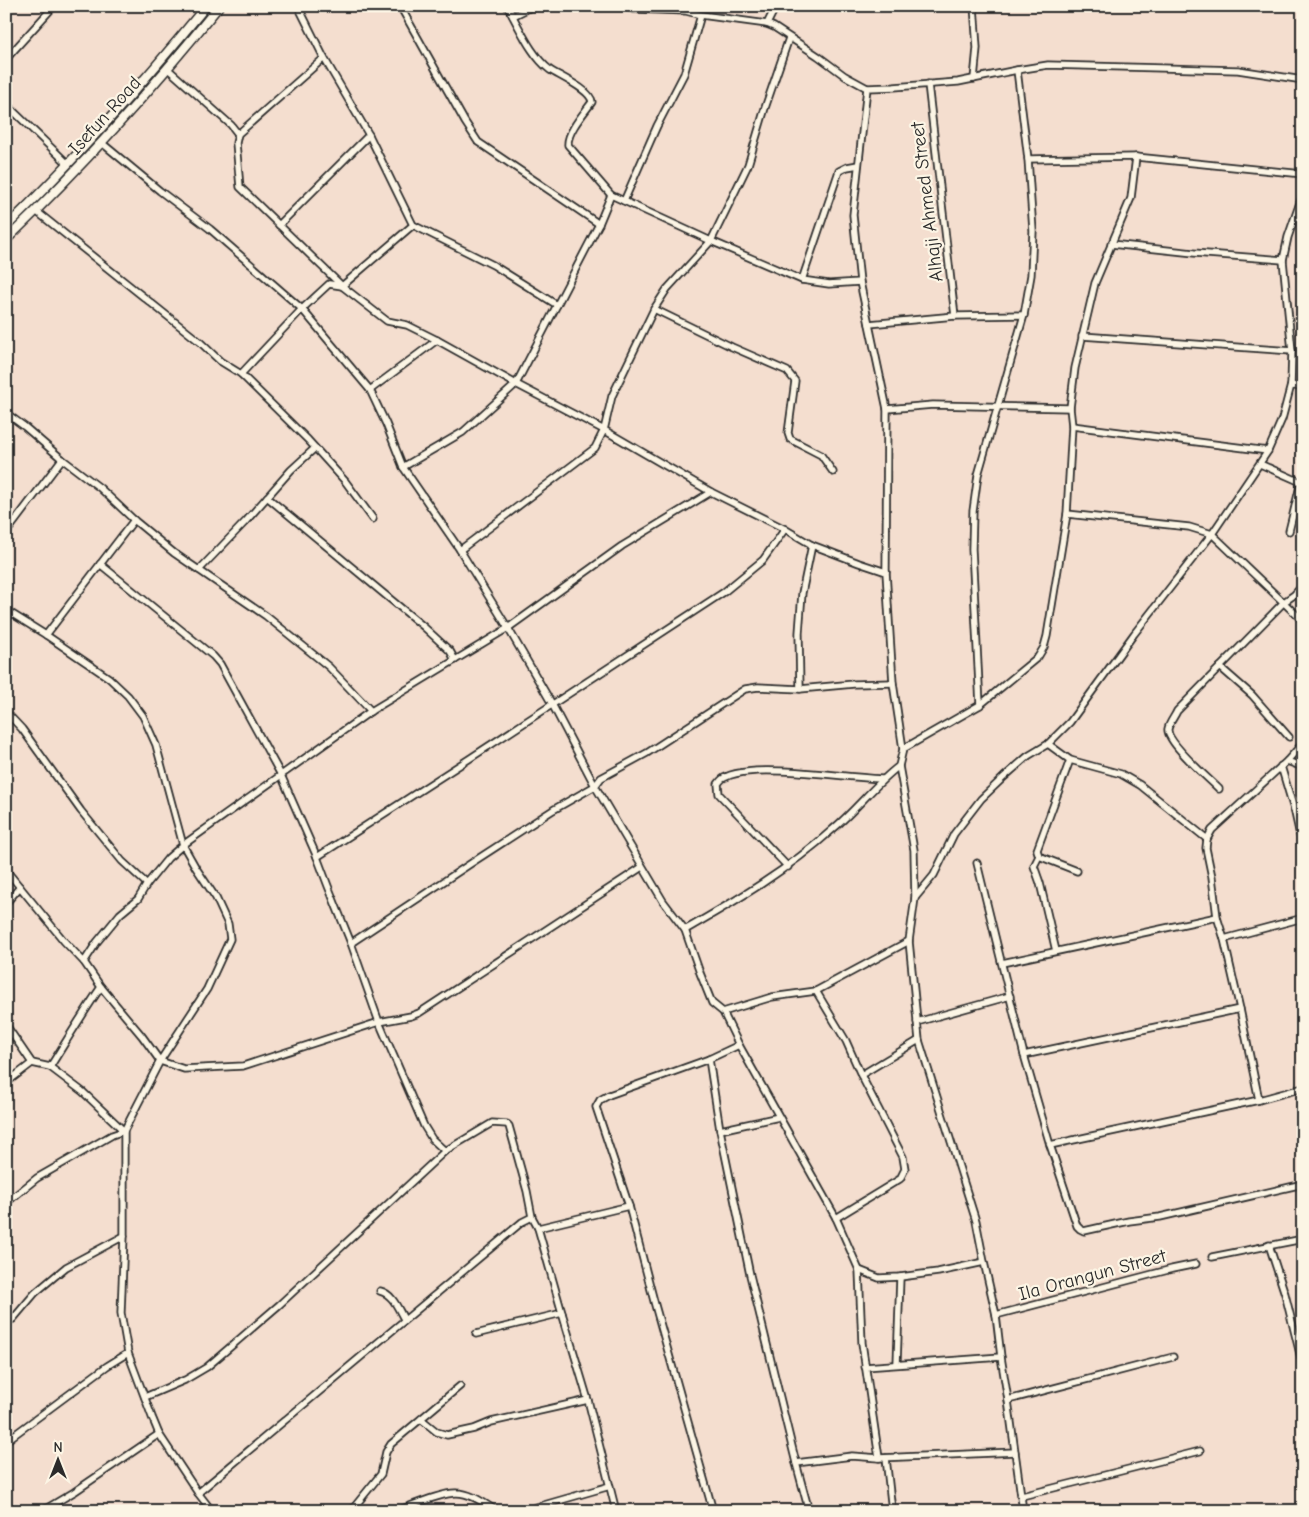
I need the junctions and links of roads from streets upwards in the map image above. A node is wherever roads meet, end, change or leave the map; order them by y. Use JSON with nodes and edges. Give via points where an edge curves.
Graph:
{"nodes":[{"id":1,"x":54,"y":6,"type":"edge"},
{"id":2,"x":206,"y":6,"type":"edge"},
{"id":3,"x":219,"y":6,"type":"edge"},
{"id":4,"x":298,"y":6,"type":"edge"},
{"id":5,"x":400,"y":6,"type":"edge"},
{"id":6,"x":507,"y":6,"type":"edge"},
{"id":7,"x":533,"y":6,"type":"edge"},
{"id":8,"x":621,"y":6,"type":"edge"},
{"id":9,"x":776,"y":6,"type":"edge"},
{"id":10,"x":974,"y":6,"type":"edge"},
{"id":11,"x":685,"y":8,"type":"edge"},
{"id":12,"x":513,"y":16,"type":"junction"},
{"id":13,"x":701,"y":16,"type":"junction"},
{"id":14,"x":767,"y":24,"type":"junction"},
{"id":15,"x":788,"y":38,"type":"junction"},
{"id":16,"x":324,"y":58,"type":"junction"},
{"id":17,"x":6,"y":59,"type":"edge"},
{"id":18,"x":168,"y":69,"type":"junction"},
{"id":19,"x":1017,"y":70,"type":"junction"},
{"id":20,"x":974,"y":79,"type":"junction"},
{"id":21,"x":1303,"y":80,"type":"edge"},
{"id":22,"x":928,"y":84,"type":"junction"},
{"id":23,"x":867,"y":88,"type":"junction"},
{"id":24,"x":6,"y":104,"type":"edge"},
{"id":25,"x":238,"y":134,"type":"junction"},
{"id":26,"x":369,"y":136,"type":"junction"},
{"id":27,"x":102,"y":143,"type":"junction"},
{"id":28,"x":1136,"y":157,"type":"junction"},
{"id":29,"x":1028,"y":159,"type":"junction"},
{"id":30,"x":68,"y":163,"type":"junction"},
{"id":31,"x":858,"y":165,"type":"junction"},
{"id":32,"x":1303,"y":174,"type":"edge"},
{"id":33,"x":1303,"y":194,"type":"edge"},
{"id":34,"x":612,"y":195,"type":"junction"},
{"id":35,"x":624,"y":201,"type":"junction"},
{"id":36,"x":36,"y":211,"type":"junction"},
{"id":37,"x":599,"y":224,"type":"junction"},
{"id":38,"x":279,"y":225,"type":"junction"},
{"id":39,"x":413,"y":225,"type":"junction"},
{"id":40,"x":6,"y":227,"type":"edge"},
{"id":41,"x":6,"y":240,"type":"edge"},
{"id":42,"x":711,"y":242,"type":"junction"},
{"id":43,"x":1111,"y":244,"type":"junction"},
{"id":44,"x":1284,"y":260,"type":"junction"},
{"id":45,"x":802,"y":280,"type":"junction"},
{"id":46,"x":860,"y":282,"type":"junction"},
{"id":47,"x":342,"y":286,"type":"junction"},
{"id":48,"x":558,"y":305,"type":"junction"},
{"id":49,"x":302,"y":308,"type":"junction"},
{"id":50,"x":654,"y":309,"type":"junction"},
{"id":51,"x":1024,"y":315,"type":"junction"},
{"id":52,"x":955,"y":316,"type":"junction"},
{"id":53,"x":869,"y":324,"type":"junction"},
{"id":54,"x":1082,"y":336,"type":"junction"},
{"id":55,"x":437,"y":340,"type":"junction"},
{"id":56,"x":1292,"y":351,"type":"junction"},
{"id":57,"x":241,"y":374,"type":"junction"},
{"id":58,"x":516,"y":384,"type":"junction"},
{"id":59,"x":1291,"y":385,"type":"junction"},
{"id":60,"x":1303,"y":388,"type":"edge"},
{"id":61,"x":370,"y":390,"type":"junction"},
{"id":62,"x":998,"y":406,"type":"junction"},
{"id":63,"x":1070,"y":408,"type":"junction"},
{"id":64,"x":887,"y":409,"type":"junction"},
{"id":65,"x":6,"y":413,"type":"edge"},
{"id":66,"x":1072,"y":426,"type":"junction"},
{"id":67,"x":604,"y":430,"type":"junction"},
{"id":68,"x":315,"y":448,"type":"junction"},
{"id":69,"x":1268,"y":451,"type":"junction"},
{"id":70,"x":62,"y":459,"type":"junction"},
{"id":71,"x":1260,"y":464,"type":"junction"},
{"id":72,"x":403,"y":467,"type":"junction"},
{"id":73,"x":833,"y":472,"type":"dead end"},
{"id":74,"x":1302,"y":482,"type":"edge"},
{"id":75,"x":711,"y":492,"type":"junction"},
{"id":76,"x":267,"y":497,"type":"junction"},
{"id":77,"x":1067,"y":514,"type":"junction"},
{"id":78,"x":373,"y":519,"type":"dead end"},
{"id":79,"x":134,"y":520,"type":"junction"},
{"id":80,"x":785,"y":529,"type":"junction"},
{"id":81,"x":1289,"y":531,"type":"dead end"},
{"id":82,"x":6,"y":533,"type":"edge"},
{"id":83,"x":1212,"y":534,"type":"junction"},
{"id":84,"x":812,"y":545,"type":"junction"},
{"id":85,"x":460,"y":550,"type":"junction"},
{"id":86,"x":100,"y":564,"type":"junction"},
{"id":87,"x":199,"y":570,"type":"junction"},
{"id":88,"x":886,"y":572,"type":"junction"},
{"id":89,"x":1303,"y":585,"type":"edge"},
{"id":90,"x":1284,"y":602,"type":"junction"},
{"id":91,"x":8,"y":612,"type":"edge"},
{"id":92,"x":6,"y":618,"type":"edge"},
{"id":93,"x":1303,"y":621,"type":"edge"},
{"id":94,"x":508,"y":628,"type":"junction"},
{"id":95,"x":46,"y":635,"type":"junction"},
{"id":96,"x":455,"y":660,"type":"junction"},
{"id":97,"x":1220,"y":667,"type":"junction"},
{"id":98,"x":893,"y":683,"type":"junction"},
{"id":99,"x":800,"y":689,"type":"junction"},
{"id":100,"x":552,"y":704,"type":"junction"},
{"id":101,"x":980,"y":705,"type":"junction"},
{"id":102,"x":371,"y":711,"type":"junction"},
{"id":103,"x":6,"y":712,"type":"edge"},
{"id":104,"x":1288,"y":737,"type":"dead end"},
{"id":105,"x":1303,"y":743,"type":"edge"},
{"id":106,"x":1048,"y":744,"type":"junction"},
{"id":107,"x":903,"y":749,"type":"junction"},
{"id":108,"x":1070,"y":760,"type":"junction"},
{"id":109,"x":1287,"y":761,"type":"junction"},
{"id":110,"x":899,"y":766,"type":"junction"},
{"id":111,"x":1280,"y":766,"type":"junction"},
{"id":112,"x":1303,"y":767,"type":"edge"},
{"id":113,"x":281,"y":775,"type":"junction"},
{"id":114,"x":882,"y":779,"type":"junction"},
{"id":115,"x":595,"y":786,"type":"junction"},
{"id":116,"x":1219,"y":789,"type":"dead end"},
{"id":117,"x":1207,"y":840,"type":"junction"},
{"id":118,"x":183,"y":845,"type":"junction"},
{"id":119,"x":1303,"y":849,"type":"edge"},
{"id":120,"x":1039,"y":856,"type":"junction"},
{"id":121,"x":317,"y":857,"type":"junction"},
{"id":122,"x":977,"y":863,"type":"dead end"},
{"id":123,"x":642,"y":867,"type":"junction"},
{"id":124,"x":788,"y":867,"type":"junction"},
{"id":125,"x":6,"y":870,"type":"edge"},
{"id":126,"x":1077,"y":871,"type":"dead end"},
{"id":127,"x":147,"y":884,"type":"junction"},
{"id":128,"x":20,"y":887,"type":"junction"},
{"id":129,"x":915,"y":898,"type":"junction"},
{"id":130,"x":6,"y":903,"type":"edge"},
{"id":131,"x":1217,"y":917,"type":"junction"},
{"id":132,"x":1303,"y":918,"type":"edge"},
{"id":133,"x":685,"y":930,"type":"junction"},
{"id":134,"x":1224,"y":940,"type":"junction"},
{"id":135,"x":909,"y":941,"type":"junction"},
{"id":136,"x":351,"y":943,"type":"junction"},
{"id":137,"x":1056,"y":951,"type":"junction"},
{"id":138,"x":84,"y":962,"type":"junction"},
{"id":139,"x":1002,"y":963,"type":"junction"},
{"id":140,"x":100,"y":987,"type":"junction"},
{"id":141,"x":816,"y":992,"type":"junction"},
{"id":142,"x":1010,"y":996,"type":"junction"},
{"id":143,"x":1240,"y":1009,"type":"junction"},
{"id":144,"x":724,"y":1012,"type":"junction"},
{"id":145,"x":379,"y":1022,"type":"junction"},
{"id":146,"x":917,"y":1022,"type":"junction"},
{"id":147,"x":6,"y":1025,"type":"edge"},
{"id":148,"x":919,"y":1040,"type":"junction"},
{"id":149,"x":739,"y":1045,"type":"junction"},
{"id":150,"x":1024,"y":1055,"type":"junction"},
{"id":151,"x":709,"y":1059,"type":"junction"},
{"id":152,"x":160,"y":1061,"type":"junction"},
{"id":153,"x":32,"y":1063,"type":"junction"},
{"id":154,"x":50,"y":1067,"type":"junction"},
{"id":155,"x":861,"y":1075,"type":"junction"},
{"id":156,"x":6,"y":1084,"type":"edge"},
{"id":157,"x":1303,"y":1088,"type":"edge"},
{"id":158,"x":1259,"y":1100,"type":"junction"},
{"id":159,"x":779,"y":1117,"type":"junction"},
{"id":160,"x":720,"y":1130,"type":"junction"},
{"id":161,"x":124,"y":1131,"type":"junction"},
{"id":162,"x":1050,"y":1145,"type":"junction"},
{"id":163,"x":445,"y":1151,"type":"junction"},
{"id":164,"x":1303,"y":1184,"type":"edge"},
{"id":165,"x":6,"y":1204,"type":"edge"},
{"id":166,"x":629,"y":1206,"type":"junction"},
{"id":167,"x":532,"y":1217,"type":"junction"},
{"id":168,"x":836,"y":1218,"type":"junction"},
{"id":169,"x":538,"y":1228,"type":"junction"},
{"id":170,"x":124,"y":1236,"type":"junction"},
{"id":171,"x":1303,"y":1239,"type":"edge"},
{"id":172,"x":1269,"y":1245,"type":"junction"},
{"id":173,"x":1212,"y":1257,"type":"dead end"},
{"id":174,"x":984,"y":1262,"type":"junction"},
{"id":175,"x":1196,"y":1264,"type":"dead end"},
{"id":176,"x":859,"y":1270,"type":"junction"},
{"id":177,"x":900,"y":1278,"type":"junction"},
{"id":178,"x":380,"y":1291,"type":"dead end"},
{"id":179,"x":562,"y":1313,"type":"junction"},
{"id":180,"x":996,"y":1315,"type":"junction"},
{"id":181,"x":404,"y":1319,"type":"junction"},
{"id":182,"x":6,"y":1322,"type":"edge"},
{"id":183,"x":476,"y":1334,"type":"dead end"},
{"id":184,"x":128,"y":1353,"type":"junction"},
{"id":185,"x":1000,"y":1357,"type":"junction"},
{"id":186,"x":1173,"y":1357,"type":"dead end"},
{"id":187,"x":898,"y":1364,"type":"junction"},
{"id":188,"x":1303,"y":1366,"type":"edge"},
{"id":189,"x":865,"y":1367,"type":"junction"},
{"id":190,"x":460,"y":1386,"type":"dead end"},
{"id":191,"x":144,"y":1397,"type":"junction"},
{"id":192,"x":588,"y":1400,"type":"junction"},
{"id":193,"x":1008,"y":1400,"type":"junction"},
{"id":194,"x":421,"y":1419,"type":"junction"},
{"id":195,"x":159,"y":1434,"type":"junction"},
{"id":196,"x":6,"y":1441,"type":"edge"},
{"id":197,"x":1200,"y":1451,"type":"dead end"},
{"id":198,"x":1015,"y":1452,"type":"junction"},
{"id":199,"x":879,"y":1458,"type":"junction"},
{"id":200,"x":886,"y":1458,"type":"junction"},
{"id":201,"x":796,"y":1463,"type":"junction"},
{"id":202,"x":610,"y":1486,"type":"junction"},
{"id":203,"x":198,"y":1493,"type":"junction"},
{"id":204,"x":1022,"y":1496,"type":"junction"},
{"id":205,"x":42,"y":1511,"type":"edge"},
{"id":206,"x":212,"y":1511,"type":"edge"},
{"id":207,"x":350,"y":1511,"type":"edge"},
{"id":208,"x":396,"y":1511,"type":"edge"},
{"id":209,"x":497,"y":1511,"type":"edge"},
{"id":210,"x":524,"y":1511,"type":"edge"},
{"id":211,"x":616,"y":1511,"type":"edge"},
{"id":212,"x":713,"y":1511,"type":"edge"},
{"id":213,"x":809,"y":1511,"type":"edge"},
{"id":214,"x":892,"y":1511,"type":"edge"},
{"id":215,"x":1023,"y":1511,"type":"edge"}],
"edges":[{"from":1,"to":17,"type":"street"},
{"from":2,"to":30,"type":"street","name":"Isefun Road","via":[[154,70]]},
{"from":3,"to":18,"type":"street","name":"Isefun Road"},
{"from":4,"to":16,"type":"street"},
{"from":5,"to":37,"type":"street","via":[[478,142]]},
{"from":6,"to":12,"type":"street"},
{"from":7,"to":12,"type":"street"},
{"from":8,"to":11,"type":"street","via":[[633,9]]},
{"from":9,"to":14,"type":"street"},
{"from":10,"to":20,"type":"street","via":[[977,48]]},
{"from":11,"to":13,"type":"street"},
{"from":12,"to":34,"type":"street","via":[[538,59],[590,96],[592,102],[568,137],[568,145]]},
{"from":13,"to":14,"type":"street"},
{"from":13,"to":35,"type":"street","via":[[684,74]]},
{"from":14,"to":15,"type":"street"},
{"from":15,"to":23,"type":"street"},
{"from":15,"to":42,"type":"street","via":[[748,165]]},
{"from":16,"to":25,"type":"street"},
{"from":16,"to":26,"type":"street"},
{"from":18,"to":25,"type":"street"},
{"from":18,"to":27,"type":"street","name":"Isefun Road"},
{"from":19,"to":20,"type":"street"},
{"from":19,"to":21,"type":"street","via":[[1048,65],[1228,69]]},
{"from":19,"to":29,"type":"street"},
{"from":20,"to":22,"type":"street"},
{"from":22,"to":23,"type":"street"},
{"from":22,"to":52,"type":"street","name":"Alhaji Ahmed Street"},
{"from":23,"to":31,"type":"street"},
{"from":24,"to":30,"type":"street"},
{"from":25,"to":38,"type":"street","via":[[240,187]]},
{"from":26,"to":38,"type":"street"},
{"from":26,"to":39,"type":"street"},
{"from":27,"to":36,"type":"street","name":"Isefun Road"},
{"from":27,"to":49,"type":"street"},
{"from":28,"to":29,"type":"street"},
{"from":28,"to":32,"type":"street"},
{"from":28,"to":43,"type":"street","via":[[1130,198]]},
{"from":29,"to":51,"type":"street","via":[[1033,231],[1031,275]]},
{"from":30,"to":40,"type":"street","name":"Isefun Road"},
{"from":31,"to":45,"type":"street","via":[[839,171]]},
{"from":31,"to":46,"type":"street","via":[[853,215]]},
{"from":33,"to":44,"type":"street","via":[[1288,237]]},
{"from":34,"to":35,"type":"street"},
{"from":34,"to":37,"type":"street"},
{"from":35,"to":42,"type":"street"},
{"from":36,"to":41,"type":"street","name":"Isefun Road"},
{"from":36,"to":57,"type":"street","via":[[220,361]]},
{"from":37,"to":48,"type":"street"},
{"from":38,"to":47,"type":"street"},
{"from":39,"to":47,"type":"street"},
{"from":39,"to":48,"type":"street","via":[[493,265]]},
{"from":42,"to":45,"type":"street"},
{"from":42,"to":50,"type":"street","via":[[667,289]]},
{"from":43,"to":44,"type":"street"},
{"from":43,"to":54,"type":"street","via":[[1096,283]]},
{"from":44,"to":56,"type":"street"},
{"from":45,"to":46,"type":"street","via":[[829,284]]},
{"from":46,"to":53,"type":"street"},
{"from":47,"to":49,"type":"street","via":[[329,284]]},
{"from":47,"to":55,"type":"street","via":[[387,321],[408,325]]},
{"from":48,"to":58,"type":"street"},
{"from":49,"to":57,"type":"street"},
{"from":49,"to":61,"type":"street"},
{"from":50,"to":67,"type":"street","via":[[612,396]]},
{"from":50,"to":73,"type":"street","via":[[787,371],[795,381],[788,433],[790,439],[821,456]]},
{"from":51,"to":52,"type":"street"},
{"from":51,"to":62,"type":"street"},
{"from":52,"to":53,"type":"street"},
{"from":53,"to":64,"type":"street"},
{"from":54,"to":56,"type":"street"},
{"from":54,"to":63,"type":"street"},
{"from":55,"to":58,"type":"street"},
{"from":55,"to":61,"type":"street"},
{"from":56,"to":59,"type":"street"},
{"from":57,"to":68,"type":"street"},
{"from":58,"to":67,"type":"street"},
{"from":58,"to":72,"type":"street","via":[[463,432]]},
{"from":59,"to":60,"type":"street"},
{"from":59,"to":69,"type":"street","via":[[1282,419]]},
{"from":61,"to":72,"type":"street"},
{"from":62,"to":63,"type":"street"},
{"from":62,"to":64,"type":"street","via":[[933,405]]},
{"from":62,"to":101,"type":"street","via":[[978,474],[972,511]]},
{"from":63,"to":66,"type":"street"},
{"from":64,"to":88,"type":"street"},
{"from":65,"to":70,"type":"street"},
{"from":66,"to":69,"type":"street"},
{"from":66,"to":77,"type":"street"},
{"from":67,"to":75,"type":"street"},
{"from":67,"to":85,"type":"street","via":[[596,448]]},
{"from":68,"to":76,"type":"street"},
{"from":68,"to":78,"type":"street"},
{"from":69,"to":71,"type":"street"},
{"from":70,"to":79,"type":"street"},
{"from":70,"to":82,"type":"street"},
{"from":71,"to":74,"type":"street"},
{"from":71,"to":83,"type":"street"},
{"from":72,"to":85,"type":"street"},
{"from":74,"to":81,"type":"street"},
{"from":75,"to":80,"type":"street"},
{"from":75,"to":94,"type":"street","via":[[622,546]]},
{"from":76,"to":87,"type":"street"},
{"from":76,"to":96,"type":"street","via":[[424,627],[450,651]]},
{"from":77,"to":83,"type":"street","via":[[1188,527]]},
{"from":77,"to":101,"type":"street","via":[[1044,647],[1038,657]]},
{"from":79,"to":86,"type":"street"},
{"from":79,"to":87,"type":"street","via":[[174,554]]},
{"from":80,"to":84,"type":"street"},
{"from":80,"to":100,"type":"street","via":[[763,560],[724,592]]},
{"from":83,"to":90,"type":"street"},
{"from":83,"to":106,"type":"street","via":[[1070,722]]},
{"from":84,"to":88,"type":"street"},
{"from":84,"to":99,"type":"street","via":[[802,593]]},
{"from":85,"to":94,"type":"street"},
{"from":86,"to":95,"type":"street"},
{"from":86,"to":113,"type":"street","via":[[220,664]]},
{"from":87,"to":102,"type":"street","via":[[266,616],[330,668]]},
{"from":88,"to":98,"type":"street"},
{"from":89,"to":90,"type":"street"},
{"from":90,"to":93,"type":"street"},
{"from":90,"to":97,"type":"street"},
{"from":91,"to":92,"type":"street"},
{"from":91,"to":95,"type":"street"},
{"from":94,"to":96,"type":"street"},
{"from":94,"to":100,"type":"street"},
{"from":95,"to":118,"type":"street","via":[[109,678],[143,716],[156,745]]},
{"from":96,"to":102,"type":"street"},
{"from":97,"to":104,"type":"street","via":[[1252,695]]},
{"from":97,"to":116,"type":"street","via":[[1177,711],[1168,728],[1173,742]]},
{"from":98,"to":99,"type":"street"},
{"from":98,"to":107,"type":"street"},
{"from":99,"to":115,"type":"street","via":[[745,689],[601,778]]},
{"from":100,"to":115,"type":"street"},
{"from":100,"to":121,"type":"street"},
{"from":101,"to":107,"type":"street"},
{"from":102,"to":113,"type":"street"},
{"from":103,"to":127,"type":"street","via":[[122,861]]},
{"from":105,"to":109,"type":"street"},
{"from":106,"to":108,"type":"street"},
{"from":106,"to":129,"type":"street","via":[[1028,756],[981,799],[954,834],[934,875]]},
{"from":107,"to":110,"type":"street"},
{"from":108,"to":117,"type":"street","via":[[1121,774],[1140,785]]},
{"from":108,"to":120,"type":"street","via":[[1037,848]]},
{"from":109,"to":111,"type":"street"},
{"from":109,"to":112,"type":"street"},
{"from":110,"to":114,"type":"street"},
{"from":110,"to":129,"type":"street","via":[[914,850]]},
{"from":111,"to":117,"type":"street","via":[[1212,830]]},
{"from":111,"to":119,"type":"street"},
{"from":113,"to":118,"type":"street"},
{"from":113,"to":121,"type":"street"},
{"from":114,"to":124,"type":"street","via":[[834,828]]},
{"from":114,"to":124,"type":"street","via":[[774,770],[741,772],[724,777],[718,784],[719,794]]},
{"from":115,"to":123,"type":"street"},
{"from":115,"to":136,"type":"street","via":[[553,810]]},
{"from":117,"to":131,"type":"street"},
{"from":118,"to":127,"type":"street"},
{"from":118,"to":152,"type":"street","via":[[216,898],[228,924],[230,939],[207,989]]},
{"from":120,"to":126,"type":"street"},
{"from":120,"to":137,"type":"street","via":[[1034,866]]},
{"from":121,"to":136,"type":"street"},
{"from":122,"to":139,"type":"street"},
{"from":123,"to":133,"type":"street"},
{"from":123,"to":145,"type":"street","via":[[419,1013]]},
{"from":124,"to":133,"type":"street"},
{"from":125,"to":128,"type":"street"},
{"from":127,"to":138,"type":"street"},
{"from":128,"to":130,"type":"street"},
{"from":128,"to":138,"type":"street"},
{"from":129,"to":135,"type":"street"},
{"from":131,"to":134,"type":"street"},
{"from":131,"to":137,"type":"street"},
{"from":132,"to":134,"type":"street"},
{"from":133,"to":144,"type":"street","via":[[712,1003]]},
{"from":134,"to":143,"type":"street"},
{"from":135,"to":141,"type":"street"},
{"from":135,"to":146,"type":"street"},
{"from":136,"to":145,"type":"street"},
{"from":137,"to":139,"type":"street"},
{"from":138,"to":140,"type":"street"},
{"from":139,"to":142,"type":"street"},
{"from":140,"to":152,"type":"street"},
{"from":140,"to":154,"type":"street"},
{"from":141,"to":144,"type":"street","via":[[772,997]]},
{"from":141,"to":155,"type":"street","via":[[846,1041]]},
{"from":142,"to":146,"type":"street"},
{"from":142,"to":150,"type":"street"},
{"from":143,"to":150,"type":"street"},
{"from":143,"to":158,"type":"street"},
{"from":144,"to":149,"type":"street"},
{"from":145,"to":152,"type":"street","via":[[243,1066],[184,1069]]},
{"from":145,"to":163,"type":"street","via":[[424,1126]]},
{"from":146,"to":148,"type":"street"},
{"from":147,"to":153,"type":"street"},
{"from":148,"to":155,"type":"street"},
{"from":148,"to":174,"type":"street","via":[[976,1221]]},
{"from":149,"to":151,"type":"street"},
{"from":149,"to":159,"type":"street"},
{"from":150,"to":162,"type":"street"},
{"from":151,"to":160,"type":"street"},
{"from":151,"to":166,"type":"street","via":[[609,1095],[596,1107]]},
{"from":152,"to":161,"type":"street"},
{"from":153,"to":154,"type":"street"},
{"from":153,"to":156,"type":"street"},
{"from":154,"to":161,"type":"street","via":[[83,1092]]},
{"from":155,"to":168,"type":"street","via":[[906,1169],[900,1179]]},
{"from":157,"to":158,"type":"street"},
{"from":158,"to":162,"type":"street"},
{"from":159,"to":160,"type":"street"},
{"from":159,"to":168,"type":"street"},
{"from":160,"to":201,"type":"street","via":[[750,1274]]},
{"from":161,"to":165,"type":"street","via":[[37,1178]]},
{"from":161,"to":170,"type":"street"},
{"from":162,"to":164,"type":"street","via":[[1077,1226],[1084,1230],[1160,1217]]},
{"from":163,"to":167,"type":"street","via":[[492,1123],[507,1124]]},
{"from":163,"to":191,"type":"street","via":[[207,1367]]},
{"from":166,"to":169,"type":"street"},
{"from":166,"to":212,"type":"street"},
{"from":167,"to":169,"type":"street"},
{"from":167,"to":181,"type":"street"},
{"from":168,"to":176,"type":"street"},
{"from":169,"to":179,"type":"street"},
{"from":170,"to":182,"type":"street","via":[[66,1267],[35,1293],[13,1319]]},
{"from":170,"to":184,"type":"street","via":[[121,1313]]},
{"from":171,"to":172,"type":"street"},
{"from":172,"to":173,"type":"street"},
{"from":172,"to":188,"type":"street"},
{"from":174,"to":177,"type":"street"},
{"from":174,"to":180,"type":"street"},
{"from":175,"to":180,"type":"street","name":"Ila Orangun Street"},
{"from":176,"to":177,"type":"street","via":[[879,1278]]},
{"from":176,"to":189,"type":"street"},
{"from":177,"to":187,"type":"street"},
{"from":178,"to":181,"type":"street","via":[[391,1297]]},
{"from":179,"to":183,"type":"street"},
{"from":179,"to":192,"type":"street"},
{"from":180,"to":185,"type":"street"},
{"from":181,"to":203,"type":"street"},
{"from":184,"to":191,"type":"street"},
{"from":184,"to":196,"type":"street"},
{"from":185,"to":187,"type":"street"},
{"from":185,"to":193,"type":"street"},
{"from":186,"to":193,"type":"street"},
{"from":187,"to":189,"type":"street"},
{"from":189,"to":199,"type":"street"},
{"from":190,"to":194,"type":"street"},
{"from":191,"to":195,"type":"street"},
{"from":192,"to":194,"type":"street","via":[[447,1435],[437,1432]]},
{"from":192,"to":202,"type":"street"},
{"from":193,"to":198,"type":"street"},
{"from":194,"to":207,"type":"street","via":[[391,1444],[381,1474]]},
{"from":195,"to":203,"type":"street"},
{"from":195,"to":205,"type":"street"},
{"from":197,"to":204,"type":"street"},
{"from":198,"to":200,"type":"street"},
{"from":198,"to":204,"type":"street"},
{"from":199,"to":200,"type":"street"},
{"from":199,"to":201,"type":"street","via":[[852,1456]]},
{"from":200,"to":214,"type":"street"},
{"from":201,"to":213,"type":"street"},
{"from":202,"to":210,"type":"street"},
{"from":202,"to":211,"type":"street"},
{"from":203,"to":206,"type":"street"},
{"from":204,"to":215,"type":"street"},
{"from":208,"to":209,"type":"street","via":[[457,1493],[474,1497]]}]}
